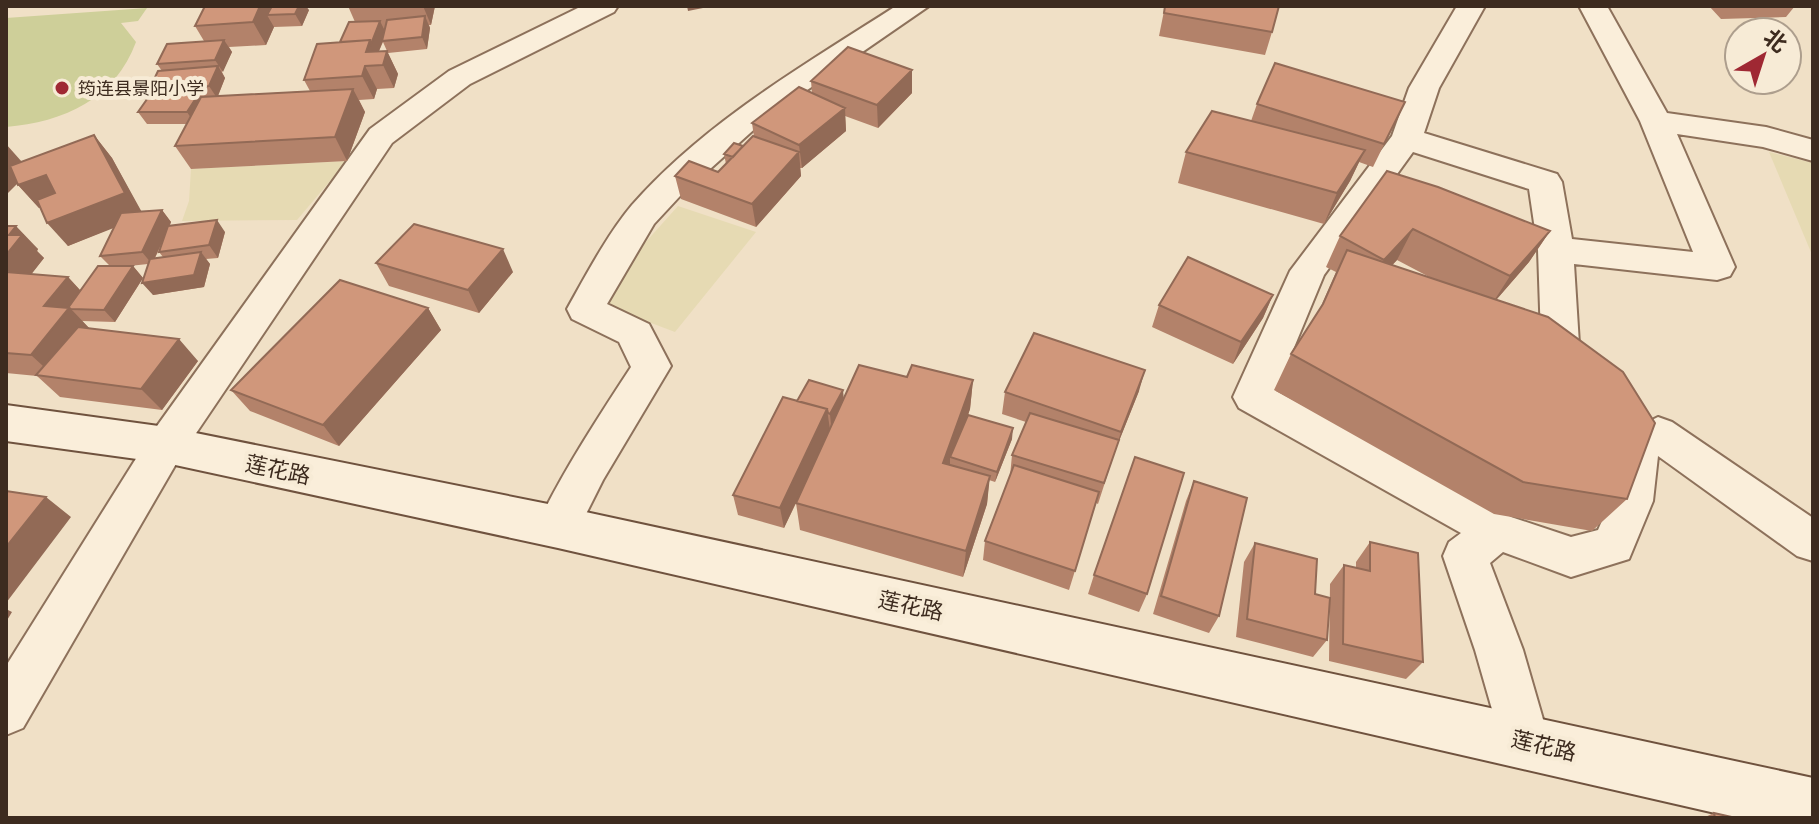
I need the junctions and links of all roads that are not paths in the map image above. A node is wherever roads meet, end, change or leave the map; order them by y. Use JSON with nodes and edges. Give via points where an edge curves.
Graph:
{"nodes":[{"id":1,"x":604,"y":6,"type":"edge"},
{"id":2,"x":915,"y":6,"type":"edge"},
{"id":3,"x":1471,"y":6,"type":"edge"},
{"id":4,"x":1593,"y":6,"type":"edge"},
{"id":5,"x":1656,"y":121,"type":"junction"},
{"id":6,"x":1407,"y":138,"type":"junction"},
{"id":7,"x":1813,"y":151,"type":"edge"},
{"id":8,"x":1556,"y":250,"type":"junction"},
{"id":9,"x":6,"y":423,"type":"edge"},
{"id":10,"x":1658,"y":434,"type":"dead end"},
{"id":11,"x":166,"y":445,"type":"junction"},
{"id":12,"x":558,"y":527,"type":"junction"},
{"id":13,"x":1497,"y":531,"type":"junction"},
{"id":14,"x":1813,"y":542,"type":"edge"},
{"id":15,"x":6,"y":711,"type":"edge"},
{"id":16,"x":1524,"y":740,"type":"junction"},
{"id":17,"x":1813,"y":807,"type":"edge"}],
"edges":[{"from":1,"to":11,"type":"street","via":[[464,72],[410,108],[381,136]]},
{"from":2,"to":12,"type":"street","via":[[757,110],[642,216],[585,309],[636,334],[640,351],[652,366],[587,469]]},
{"from":3,"to":6,"type":"street","via":[[1424,88]]},
{"from":4,"to":5,"type":"street"},
{"from":5,"to":7,"type":"street","via":[[1766,137]]},
{"from":5,"to":8,"type":"street","via":[[1717,267]]},
{"from":6,"to":8,"type":"street","via":[[1545,182]]},
{"from":6,"to":13,"type":"street","via":[[1308,271],[1253,397]]},
{"from":8,"to":13,"type":"street","via":[[1561,367],[1617,415],[1639,459],[1632,501],[1613,545],[1571,557]]},
{"from":9,"to":11,"type":"main road","name":"莲花路"},
{"from":10,"to":14,"type":"street"},
{"from":11,"to":12,"type":"main road","name":"莲花路"},
{"from":11,"to":15,"type":"street"},
{"from":12,"to":16,"type":"main road","name":"莲花路"},
{"from":13,"to":16,"type":"street","via":[[1465,556]]},
{"from":16,"to":17,"type":"main road","name":"莲花路"}]}
